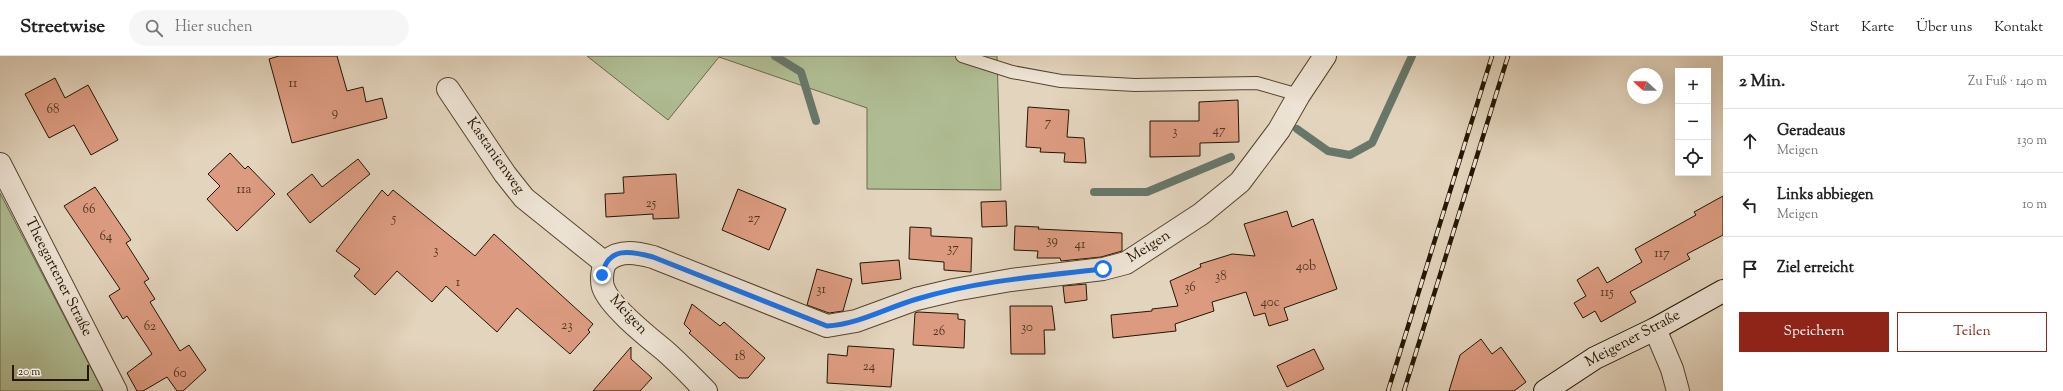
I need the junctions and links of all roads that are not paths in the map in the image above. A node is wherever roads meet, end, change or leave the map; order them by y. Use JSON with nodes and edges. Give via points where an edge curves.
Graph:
{"nodes":[{"id":1,"x":962,"y":56,"type":"edge"},
{"id":2,"x":1326,"y":56,"type":"edge"},
{"id":3,"x":448,"y":89,"type":"dead end"},
{"id":4,"x":1299,"y":95,"type":"junction"},
{"id":5,"x":0,"y":164,"type":"edge"},
{"id":6,"x":605,"y":263,"type":"junction"},
{"id":7,"x":1723,"y":291,"type":"edge"},
{"id":8,"x":1655,"y":329,"type":"junction"},
{"id":9,"x":116,"y":391,"type":"edge"},
{"id":10,"x":706,"y":391,"type":"edge"},
{"id":11,"x":1545,"y":391,"type":"edge"},
{"id":12,"x":1678,"y":391,"type":"edge"}],
"edges":[{"from":1,"to":4,"type":"lane","via":[[1012,72],[1061,81],[1135,85],[1257,84]]},
{"from":2,"to":4,"type":"street","name":"Meigen"},
{"from":3,"to":6,"type":"street","name":"Kastanienweg","via":[[524,198]]},
{"from":4,"to":6,"type":"street","name":"Meigen","via":[[1279,130],[1240,182],[1201,214],[1148,250],[1126,263],[1103,269],[954,290],[916,299],[863,320],[827,326],[653,257],[624,252],[611,257]]},
{"from":5,"to":9,"type":"street","name":"Theegartener Straße"},
{"from":6,"to":10,"type":"street","name":"Meigen","via":[[603,287],[609,297],[625,316]]},
{"from":7,"to":8,"type":"street","name":"Meigener Straße"},
{"from":8,"to":11,"type":"street","name":"Meigener Straße","via":[[1595,358]]},
{"from":8,"to":12,"type":"street","via":[[1672,369]]}]}
